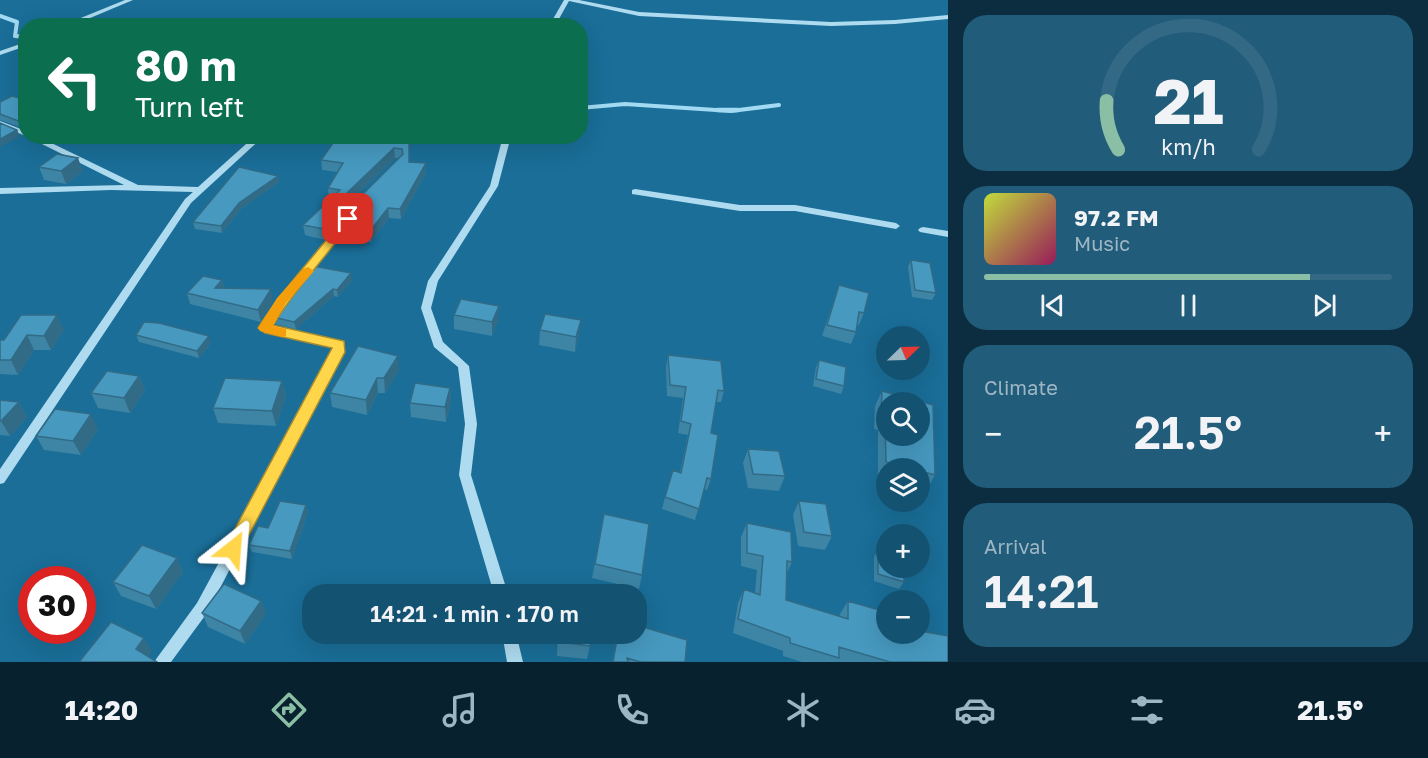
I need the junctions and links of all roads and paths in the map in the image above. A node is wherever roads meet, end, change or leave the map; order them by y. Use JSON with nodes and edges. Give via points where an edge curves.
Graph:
{"nodes":[{"id":1,"x":130,"y":0,"type":"edge"},
{"id":2,"x":568,"y":0,"type":"edge"},
{"id":3,"x":948,"y":16,"type":"edge"},
{"id":4,"x":84,"y":18,"type":"edge"},
{"id":5,"x":557,"y":18,"type":"edge"},
{"id":6,"x":18,"y":47,"type":"edge"},
{"id":7,"x":0,"y":53,"type":"edge"},
{"id":8,"x":2,"y":126,"type":"edge"},
{"id":9,"x":18,"y":132,"type":"edge"},
{"id":10,"x":46,"y":144,"type":"edge"},
{"id":11,"x":251,"y":144,"type":"edge"},
{"id":12,"x":505,"y":144,"type":"edge"},
{"id":13,"x":137,"y":188,"type":"junction"},
{"id":14,"x":200,"y":190,"type":"junction"},
{"id":15,"x":0,"y":191,"type":"edge"},
{"id":16,"x":635,"y":192,"type":"dead end"},
{"id":17,"x":354,"y":207,"type":"edge"},
{"id":18,"x":896,"y":226,"type":"dead end"},
{"id":19,"x":923,"y":230,"type":"dead end"},
{"id":20,"x":948,"y":234,"type":"edge"},
{"id":21,"x":0,"y":479,"type":"edge"},
{"id":22,"x":498,"y":584,"type":"edge"},
{"id":23,"x":511,"y":644,"type":"edge"},
{"id":24,"x":162,"y":662,"type":"edge"},
{"id":25,"x":515,"y":662,"type":"edge"}],
"edges":[{"from":1,"to":4,"type":"street"},
{"from":2,"to":3,"type":"street","via":[[639,14],[831,24]]},
{"from":2,"to":5,"type":"street"},
{"from":6,"to":7,"type":"street"},
{"from":8,"to":9,"type":"street"},
{"from":10,"to":13,"type":"street"},
{"from":11,"to":14,"type":"street"},
{"from":12,"to":22,"type":"street","via":[[494,186],[434,281],[426,308],[438,344],[462,366],[471,424],[465,475]]},
{"from":13,"to":14,"type":"street"},
{"from":13,"to":15,"type":"street"},
{"from":14,"to":21,"type":"street","via":[[181,211]]},
{"from":16,"to":18,"type":"street","via":[[740,208],[795,208]]},
{"from":17,"to":24,"type":"street","via":[[319,259],[281,301],[265,328],[339,345],[338,352],[202,608]]},
{"from":19,"to":20,"type":"street"},
{"from":23,"to":25,"type":"street"}]}
